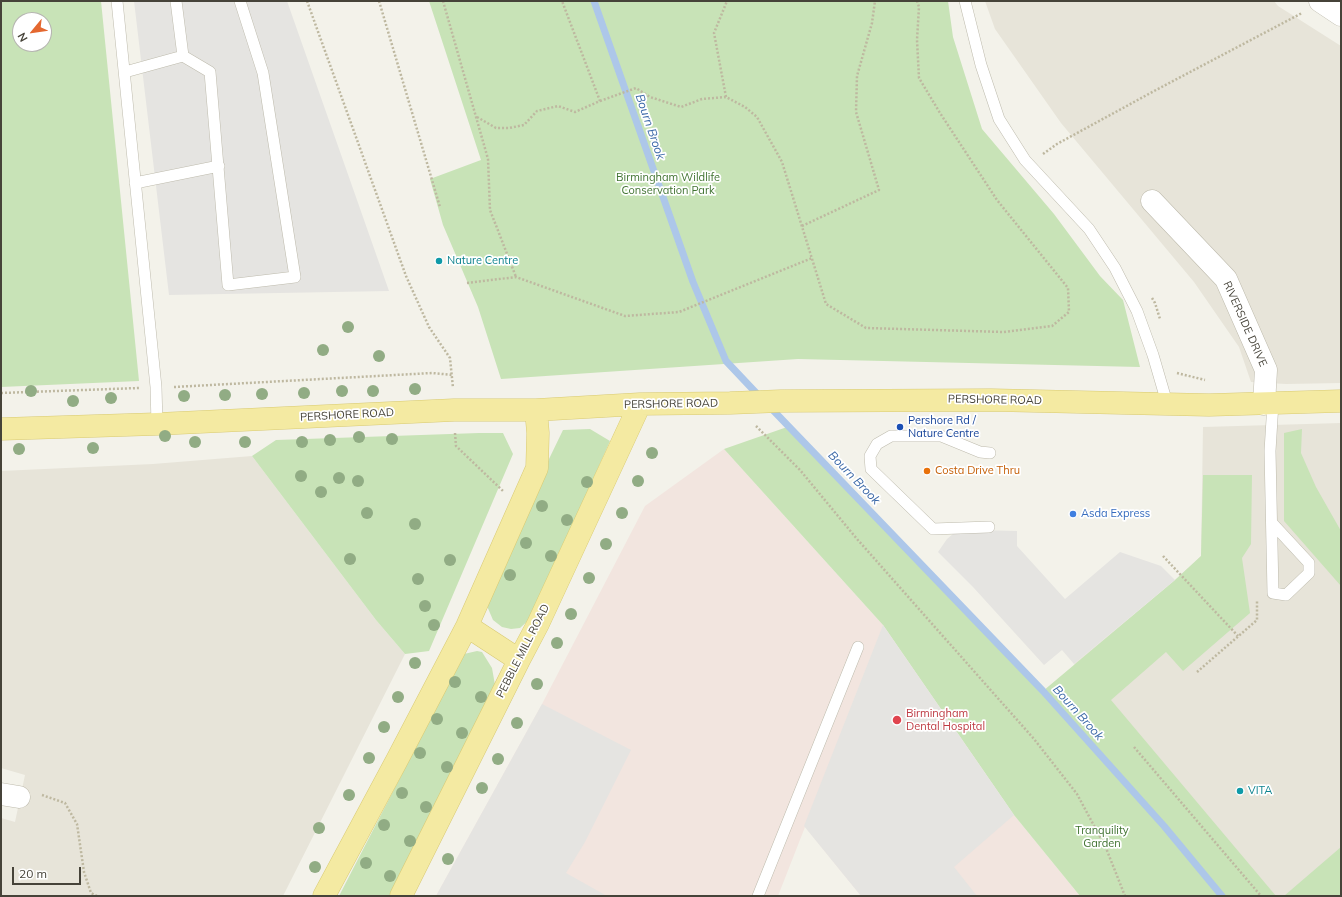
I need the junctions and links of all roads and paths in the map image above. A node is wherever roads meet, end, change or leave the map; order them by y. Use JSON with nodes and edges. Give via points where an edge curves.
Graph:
{"nodes":[{"id":1,"x":118,"y":1,"type":"edge"},
{"id":2,"x":176,"y":1,"type":"edge"},
{"id":3,"x":240,"y":1,"type":"edge"},
{"id":4,"x":307,"y":1,"type":"edge"},
{"id":5,"x":379,"y":1,"type":"edge"},
{"id":6,"x":443,"y":1,"type":"edge"},
{"id":7,"x":562,"y":1,"type":"edge"},
{"id":8,"x":727,"y":1,"type":"edge"},
{"id":9,"x":875,"y":1,"type":"edge"},
{"id":10,"x":917,"y":1,"type":"edge"},
{"id":11,"x":965,"y":1,"type":"edge"},
{"id":12,"x":1321,"y":2,"type":"edge"},
{"id":13,"x":1341,"y":15,"type":"edge"},
{"id":14,"x":183,"y":56,"type":"junction"},
{"id":15,"x":124,"y":72,"type":"junction"},
{"id":16,"x":726,"y":98,"type":"junction"},
{"id":17,"x":600,"y":101,"type":"junction"},
{"id":18,"x":476,"y":117,"type":"junction"},
{"id":19,"x":1057,"y":144,"type":"dead end"},
{"id":20,"x":219,"y":166,"type":"junction"},
{"id":21,"x":135,"y":183,"type":"junction"},
{"id":22,"x":1152,"y":201,"type":"dead end"},
{"id":23,"x":440,"y":207,"type":"dead end"},
{"id":24,"x":802,"y":226,"type":"junction"},
{"id":25,"x":812,"y":258,"type":"junction"},
{"id":26,"x":516,"y":277,"type":"junction"},
{"id":27,"x":467,"y":283,"type":"dead end"},
{"id":28,"x":453,"y":375,"type":"junction"},
{"id":29,"x":156,"y":388,"type":"junction"},
{"id":30,"x":1,"y":393,"type":"edge"},
{"id":31,"x":1341,"y":401,"type":"edge"},
{"id":32,"x":1166,"y":403,"type":"junction"},
{"id":33,"x":640,"y":404,"type":"junction"},
{"id":34,"x":1269,"y":404,"type":"junction"},
{"id":35,"x":454,"y":410,"type":"junction"},
{"id":36,"x":536,"y":410,"type":"junction"},
{"id":37,"x":157,"y":424,"type":"junction"},
{"id":38,"x":755,"y":424,"type":"dead end"},
{"id":39,"x":1,"y":429,"type":"edge"},
{"id":40,"x":456,"y":446,"type":"dead end"},
{"id":41,"x":990,"y":453,"type":"dead end"},
{"id":42,"x":506,"y":494,"type":"dead end"},
{"id":43,"x":1272,"y":523,"type":"junction"},
{"id":44,"x":989,"y":527,"type":"dead end"},
{"id":45,"x":1163,"y":556,"type":"dead end"},
{"id":46,"x":1257,"y":596,"type":"dead end"},
{"id":47,"x":467,"y":626,"type":"junction"},
{"id":48,"x":1238,"y":636,"type":"junction"},
{"id":49,"x":858,"y":647,"type":"dead end"},
{"id":50,"x":519,"y":660,"type":"junction"},
{"id":51,"x":1197,"y":672,"type":"dead end"},
{"id":52,"x":1134,"y":748,"type":"dead end"},
{"id":53,"x":10,"y":796,"type":"edge"},
{"id":54,"x":96,"y":896,"type":"edge"},
{"id":55,"x":324,"y":896,"type":"edge"},
{"id":56,"x":401,"y":896,"type":"edge"},
{"id":57,"x":758,"y":896,"type":"edge"},
{"id":58,"x":1125,"y":896,"type":"edge"},
{"id":59,"x":1261,"y":896,"type":"edge"}],
"edges":[{"from":1,"to":15,"type":"lane"},
{"from":2,"to":14,"type":"lane"},
{"from":3,"to":20,"type":"lane","via":[[263,73],[295,277],[228,284]]},
{"from":4,"to":28,"type":"path","via":[[406,276],[429,328],[450,358]]},
{"from":5,"to":23,"type":"path"},
{"from":6,"to":18,"type":"path"},
{"from":7,"to":17,"type":"path"},
{"from":8,"to":16,"type":"path","via":[[714,33]]},
{"from":9,"to":24,"type":"path","via":[[872,23],[857,76],[856,112],[880,190]]},
{"from":10,"to":25,"type":"path","via":[[919,78],[997,200],[1068,288],[1069,312],[1052,326],[1004,332],[866,328],[826,304]]},
{"from":11,"to":32,"type":"lane","via":[[981,65],[999,119],[1025,160],[1089,229],[1115,268],[1137,310]]},
{"from":12,"to":13,"type":"street"},
{"from":12,"to":19,"type":"path"},
{"from":14,"to":15,"type":"lane"},
{"from":14,"to":20,"type":"lane","via":[[210,72]]},
{"from":15,"to":21,"type":"lane"},
{"from":16,"to":17,"type":"path","via":[[702,99],[681,107],[650,98],[636,88]]},
{"from":16,"to":24,"type":"path","via":[[746,107],[757,117],[782,162]]},
{"from":17,"to":18,"type":"path","via":[[575,112],[558,106],[537,111],[524,125],[509,128],[496,128]]},
{"from":18,"to":26,"type":"path","via":[[488,159],[490,210]]},
{"from":20,"to":21,"type":"lane"},
{"from":21,"to":29,"type":"lane"},
{"from":22,"to":34,"type":"street","name":"RIVERSIDE DRIVE","via":[[1226,279],[1266,370]]},
{"from":24,"to":25,"type":"path"},
{"from":25,"to":26,"type":"path","via":[[679,312],[625,316]]},
{"from":26,"to":27,"type":"path"},
{"from":28,"to":29,"type":"path","via":[[432,373]]},
{"from":28,"to":35,"type":"path"},
{"from":29,"to":30,"type":"path"},
{"from":29,"to":37,"type":"lane"},
{"from":31,"to":34,"type":"main road","name":"PERSHORE ROAD"},
{"from":32,"to":33,"type":"main road","name":"PERSHORE ROAD","via":[[991,400]]},
{"from":32,"to":34,"type":"main road","name":"PERSHORE ROAD"},
{"from":33,"to":36,"type":"main road","name":"PERSHORE ROAD"},
{"from":33,"to":50,"type":"main road","name":"PEBBLE MILL ROAD"},
{"from":34,"to":43,"type":"lane"},
{"from":35,"to":36,"type":"main road","name":"PERSHORE ROAD"},
{"from":35,"to":37,"type":"main road","name":"PERSHORE ROAD"},
{"from":36,"to":47,"type":"main road","via":[[537,468]]},
{"from":37,"to":39,"type":"main road","name":"PERSHORE ROAD"},
{"from":38,"to":58,"type":"path","via":[[800,470],[877,562],[1034,739],[1077,794],[1106,848]]},
{"from":40,"to":42,"type":"path"},
{"from":41,"to":44,"type":"lane","via":[[980,452],[941,436],[891,436],[877,444],[870,456],[871,469],[933,529]]},
{"from":43,"to":43,"type":"lane","via":[[1273,593],[1286,595],[1309,573],[1309,563]]},
{"from":45,"to":48,"type":"path"},
{"from":46,"to":48,"type":"path","via":[[1257,620]]},
{"from":47,"to":50,"type":"main road"},
{"from":47,"to":55,"type":"main road"},
{"from":48,"to":51,"type":"path"},
{"from":49,"to":57,"type":"lane"},
{"from":50,"to":56,"type":"main road","name":"PEBBLE MILL ROAD"},
{"from":52,"to":59,"type":"path"},
{"from":53,"to":54,"type":"path","via":[[35,793],[65,803],[77,824],[84,872],[91,893]]}]}
